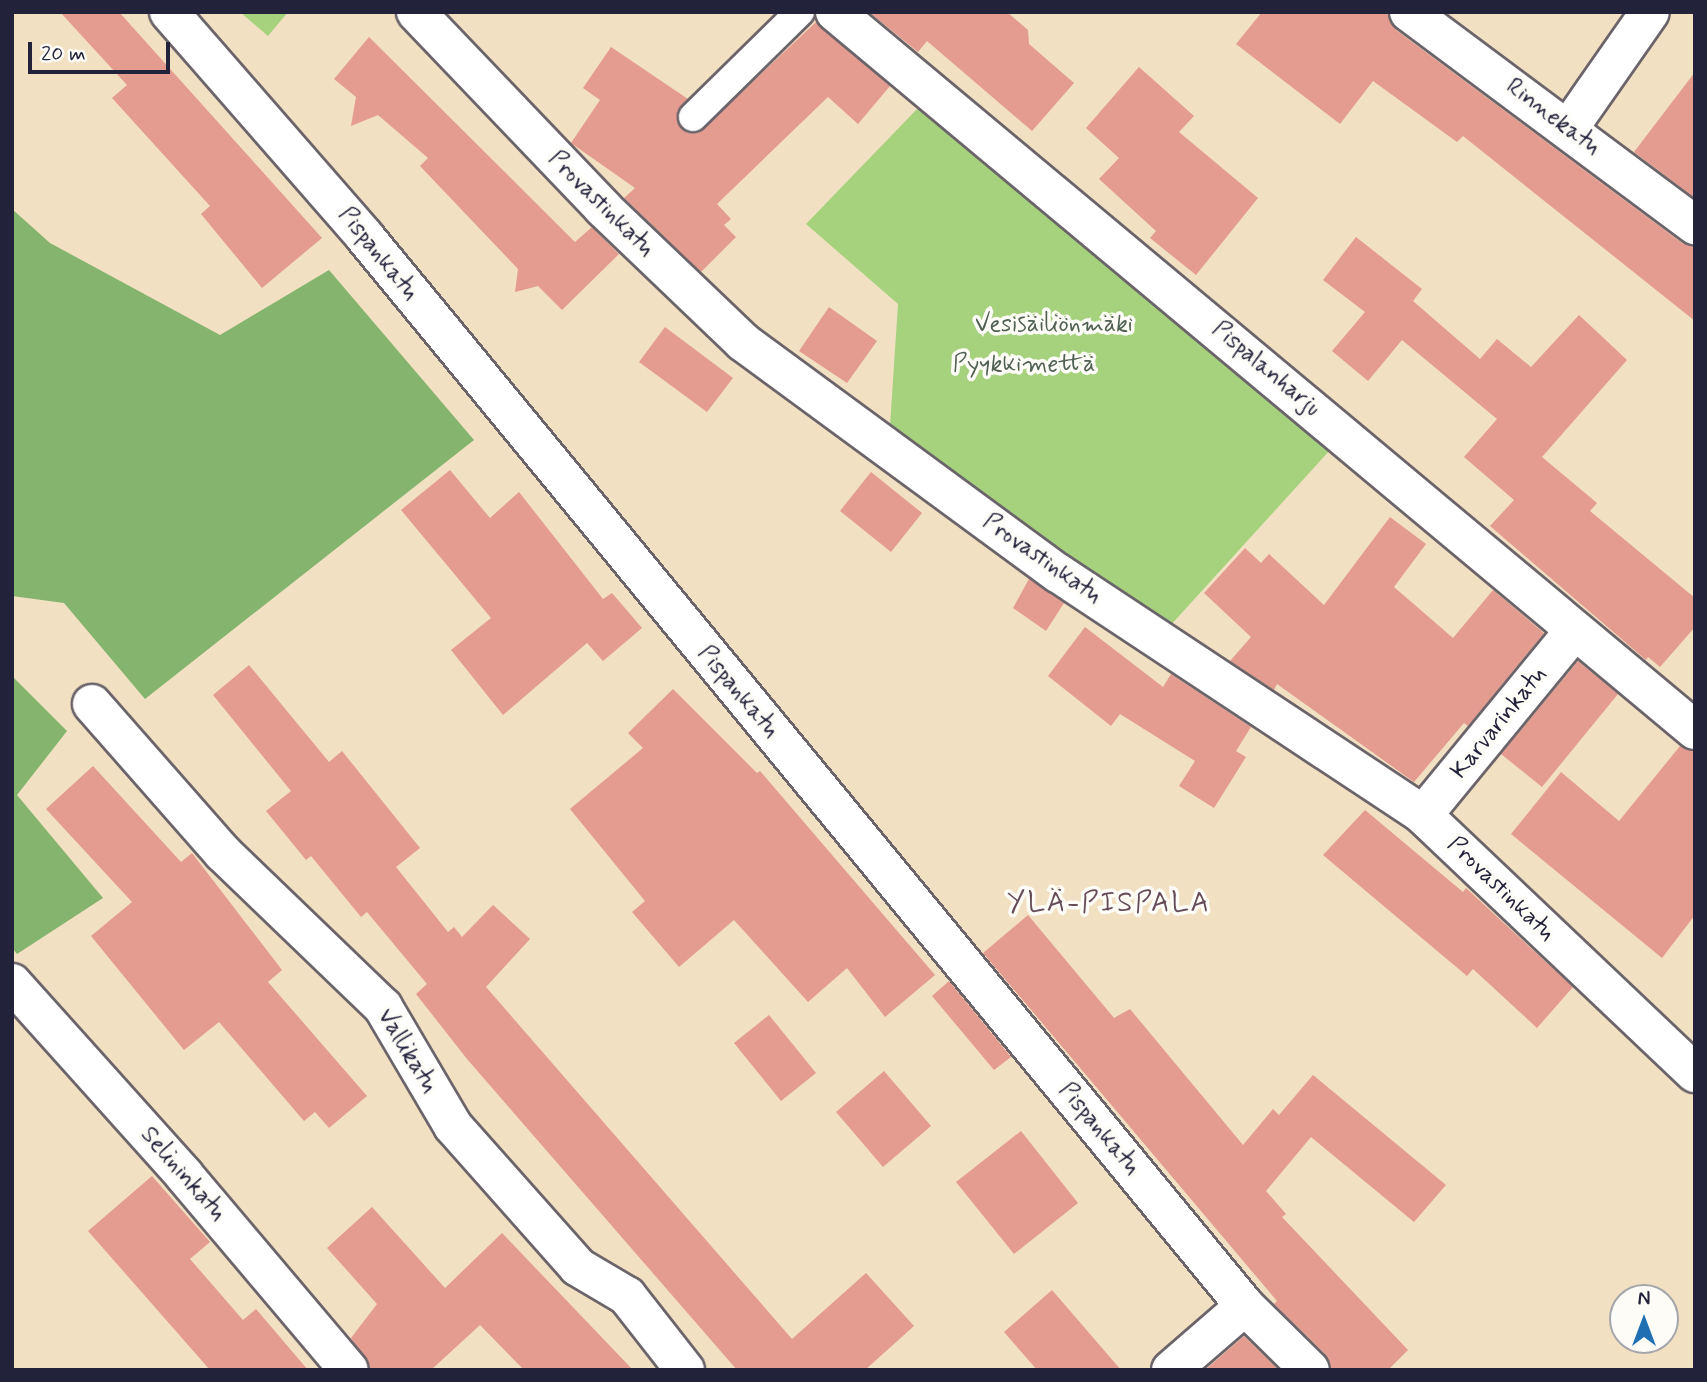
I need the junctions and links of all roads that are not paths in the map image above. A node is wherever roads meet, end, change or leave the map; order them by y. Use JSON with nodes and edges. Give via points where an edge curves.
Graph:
{"nodes":[{"id":1,"x":169,"y":12,"type":"edge"},
{"id":2,"x":416,"y":12,"type":"edge"},
{"id":3,"x":800,"y":12,"type":"edge"},
{"id":4,"x":835,"y":12,"type":"edge"},
{"id":5,"x":1409,"y":12,"type":"edge"},
{"id":6,"x":1650,"y":12,"type":"edge"},
{"id":7,"x":693,"y":117,"type":"dead end"},
{"id":8,"x":1569,"y":128,"type":"junction"},
{"id":9,"x":1695,"y":225,"type":"edge"},
{"id":10,"x":1574,"y":631,"type":"junction"},
{"id":11,"x":92,"y":704,"type":"dead end"},
{"id":12,"x":1695,"y":730,"type":"edge"},
{"id":13,"x":1423,"y":815,"type":"junction"},
{"id":14,"x":12,"y":984,"type":"edge"},
{"id":15,"x":1695,"y":1073,"type":"edge"},
{"id":16,"x":1245,"y":1306,"type":"junction"},
{"id":17,"x":349,"y":1370,"type":"edge"},
{"id":18,"x":685,"y":1370,"type":"edge"},
{"id":19,"x":1171,"y":1370,"type":"edge"},
{"id":20,"x":1310,"y":1370,"type":"edge"}],
"edges":[{"from":1,"to":16,"type":"street","name":"Pispankatu","via":[[365,237]]},
{"from":2,"to":13,"type":"street","name":"Provastinkatu","via":[[603,208],[743,342],[1058,573]]},
{"from":3,"to":7,"type":"lane"},
{"from":4,"to":10,"type":"street","name":"Pispalanharju"},
{"from":5,"to":8,"type":"street","name":"Rinnekatu"},
{"from":6,"to":8,"type":"street"},
{"from":8,"to":9,"type":"street","name":"Rinnekatu"},
{"from":10,"to":12,"type":"street","name":"Pispalanharju"},
{"from":10,"to":13,"type":"street","name":"Karvarinkatu"},
{"from":11,"to":18,"type":"street","name":"Vallikatu","via":[[223,853],[383,1007],[453,1126],[578,1267],[627,1296]]},
{"from":13,"to":15,"type":"street","name":"Provastinkatu"},
{"from":14,"to":17,"type":"street","name":"Selininkatu","via":[[202,1195]]},
{"from":16,"to":19,"type":"street"},
{"from":16,"to":20,"type":"street","name":"Pispankatu"}]}
